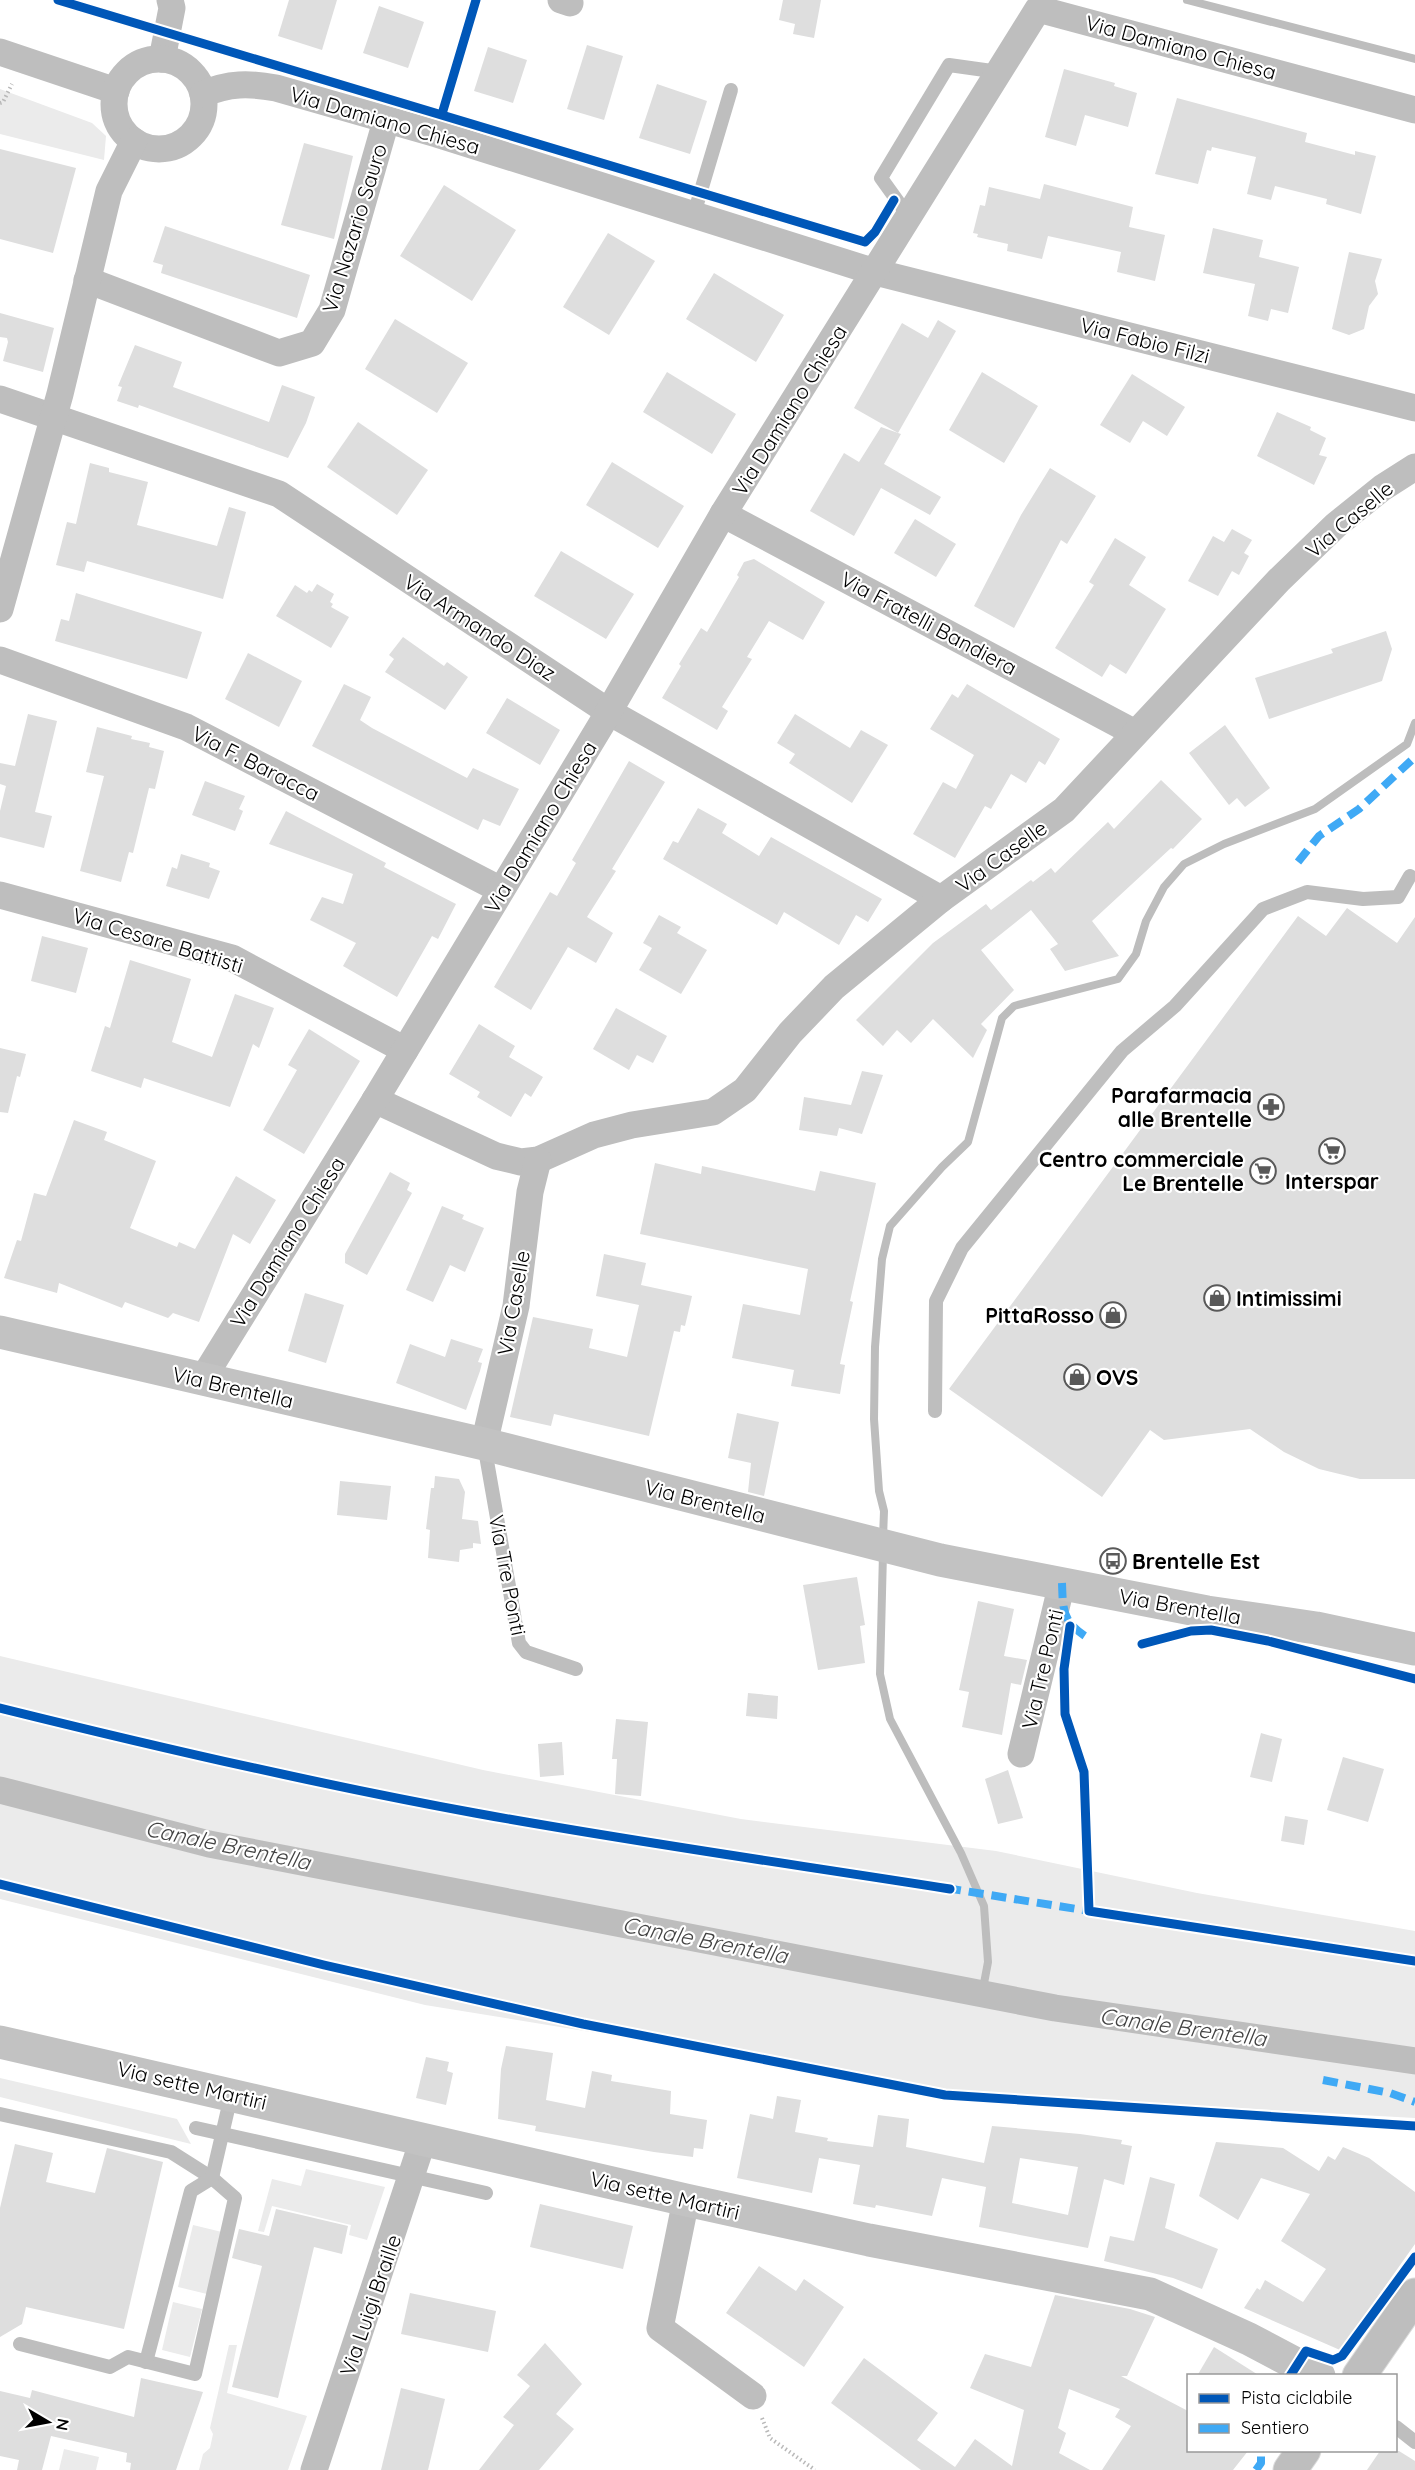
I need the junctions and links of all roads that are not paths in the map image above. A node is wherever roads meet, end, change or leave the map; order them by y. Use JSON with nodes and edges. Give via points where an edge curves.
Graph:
{"nodes":[{"id":1,"x":174,"y":3,"type":"edge"},
{"id":2,"x":0,"y":52,"type":"edge"},
{"id":3,"x":162,"y":59,"type":"junction"},
{"id":4,"x":999,"y":72,"type":"junction"},
{"id":5,"x":731,"y":90,"type":"dead end"},
{"id":6,"x":116,"y":91,"type":"junction"},
{"id":7,"x":203,"y":94,"type":"junction"},
{"id":8,"x":1415,"y":110,"type":"edge"},
{"id":9,"x":386,"y":121,"type":"junction"},
{"id":10,"x":134,"y":141,"type":"junction"},
{"id":11,"x":694,"y":214,"type":"junction"},
{"id":12,"x":909,"y":217,"type":"junction"},
{"id":13,"x":875,"y":272,"type":"junction"},
{"id":14,"x":87,"y":280,"type":"junction"},
{"id":15,"x":0,"y":399,"type":"edge"},
{"id":16,"x":1415,"y":408,"type":"edge"},
{"id":17,"x":53,"y":418,"type":"junction"},
{"id":18,"x":1415,"y":467,"type":"edge"},
{"id":19,"x":723,"y":514,"type":"junction"},
{"id":20,"x":0,"y":609,"type":"edge"},
{"id":21,"x":0,"y":660,"type":"edge"},
{"id":22,"x":609,"y":711,"type":"junction"},
{"id":23,"x":1135,"y":733,"type":"junction"},
{"id":24,"x":1410,"y":876,"type":"dead end"},
{"id":25,"x":501,"y":890,"type":"junction"},
{"id":26,"x":0,"y":895,"type":"edge"},
{"id":27,"x":941,"y":899,"type":"junction"},
{"id":28,"x":405,"y":1050,"type":"junction"},
{"id":29,"x":375,"y":1100,"type":"junction"},
{"id":30,"x":538,"y":1160,"type":"junction"},
{"id":31,"x":0,"y":1332,"type":"edge"},
{"id":32,"x":202,"y":1380,"type":"junction"},
{"id":33,"x":935,"y":1411,"type":"dead end"},
{"id":34,"x":484,"y":1444,"type":"junction"},
{"id":35,"x":1062,"y":1583,"type":"junction"},
{"id":36,"x":1415,"y":1649,"type":"edge"},
{"id":37,"x":576,"y":1670,"type":"dead end"},
{"id":38,"x":1021,"y":1754,"type":"dead end"},
{"id":39,"x":0,"y":2042,"type":"edge"},
{"id":40,"x":232,"y":2094,"type":"junction"},
{"id":41,"x":0,"y":2114,"type":"edge"},
{"id":42,"x":196,"y":2128,"type":"dead end"},
{"id":43,"x":222,"y":2134,"type":"junction"},
{"id":44,"x":423,"y":2140,"type":"junction"},
{"id":45,"x":413,"y":2177,"type":"junction"},
{"id":46,"x":213,"y":2178,"type":"junction"},
{"id":47,"x":486,"y":2193,"type":"dead end"},
{"id":48,"x":686,"y":2200,"type":"junction"},
{"id":49,"x":1411,"y":2310,"type":"edge"},
{"id":50,"x":20,"y":2344,"type":"dead end"},
{"id":51,"x":146,"y":2362,"type":"junction"},
{"id":52,"x":1315,"y":2374,"type":"edge"},
{"id":53,"x":1361,"y":2374,"type":"edge"},
{"id":54,"x":753,"y":2396,"type":"road end"},
{"id":55,"x":1397,"y":2428,"type":"edge"},
{"id":56,"x":1415,"y":2442,"type":"edge"},
{"id":57,"x":1303,"y":2452,"type":"edge"},
{"id":58,"x":314,"y":2470,"type":"edge"},
{"id":59,"x":1290,"y":2470,"type":"edge"}],
"edges":[{"from":1,"to":3,"type":"street"},
{"from":2,"to":6,"type":"street"},
{"from":3,"to":6,"type":"street","via":[[147,60],[133,67]]},
{"from":3,"to":7,"type":"street","via":[[184,66]]},
{"from":4,"to":8,"type":"street","name":"Via Damiano Chiesa","via":[[1038,9]]},
{"from":4,"to":12,"type":"street","name":"Via Damiano Chiesa"},
{"from":4,"to":12,"type":"lane","via":[[949,65],[881,178]]},
{"from":5,"to":11,"type":"lane"},
{"from":6,"to":10,"type":"street","via":[[117,119]]},
{"from":7,"to":9,"type":"street","name":"Via Damiano Chiesa","via":[[221,86],[250,83]]},
{"from":7,"to":10,"type":"street","via":[[200,124],[178,145],[163,149]]},
{"from":9,"to":11,"type":"street","name":"Via Damiano Chiesa"},
{"from":9,"to":14,"type":"street","name":"Via Nazario Sauro","via":[[332,310],[312,343],[279,353]]},
{"from":10,"to":14,"type":"street","via":[[109,191]]},
{"from":11,"to":13,"type":"street","name":"Via Damiano Chiesa"},
{"from":12,"to":13,"type":"street","name":"Via Damiano Chiesa"},
{"from":13,"to":16,"type":"street","name":"Via Fabio Filzi"},
{"from":13,"to":19,"type":"street","name":"Via Damiano Chiesa"},
{"from":14,"to":17,"type":"street"},
{"from":15,"to":17,"type":"street","name":"Via Armando Diaz"},
{"from":17,"to":20,"type":"street"},
{"from":17,"to":22,"type":"street","name":"Via Armando Diaz","via":[[279,494]]},
{"from":18,"to":23,"type":"street","name":"Via Caselle","via":[[1336,525]]},
{"from":19,"to":22,"type":"street","name":"Via Damiano Chiesa"},
{"from":19,"to":23,"type":"street","name":"Via Fratelli Bandiera"},
{"from":21,"to":25,"type":"street","name":"Via F. Baracca","via":[[186,727]]},
{"from":22,"to":25,"type":"street","name":"Via Damiano Chiesa"},
{"from":22,"to":27,"type":"street","name":"Via Armando Diaz"},
{"from":23,"to":27,"type":"street","name":"Via Caselle","via":[[1064,810]]},
{"from":24,"to":33,"type":"lane","via":[[1398,897],[1363,899],[1307,892],[1263,909],[1175,1006],[1122,1051],[962,1248],[936,1301]]},
{"from":25,"to":28,"type":"street","name":"Via Damiano Chiesa"},
{"from":26,"to":28,"type":"street","name":"Via Cesare Battisti","via":[[232,958]]},
{"from":27,"to":30,"type":"street","name":"Via Caselle","via":[[834,987],[790,1033],[745,1090],[712,1112],[594,1135]]},
{"from":28,"to":29,"type":"street","name":"Via Damiano Chiesa"},
{"from":29,"to":30,"type":"street","name":"Via Caselle","via":[[496,1156],[521,1162]]},
{"from":29,"to":32,"type":"street","name":"Via Damiano Chiesa"},
{"from":30,"to":34,"type":"street","name":"Via Caselle","via":[[530,1192],[516,1306]]},
{"from":31,"to":32,"type":"main road","name":"Via Brentella"},
{"from":32,"to":34,"type":"main road","name":"Via Brentella"},
{"from":34,"to":35,"type":"main road","name":"Via Brentella","via":[[940,1560]]},
{"from":34,"to":37,"type":"lane","name":"Via Tre Ponti","via":[[519,1643],[525,1652]]},
{"from":35,"to":36,"type":"main road","name":"Via Brentella"},
{"from":35,"to":38,"type":"street","name":"Via Tre Ponti"},
{"from":39,"to":40,"type":"main road","name":"Via sette Martiri"},
{"from":40,"to":43,"type":"lane"},
{"from":40,"to":44,"type":"main road","name":"Via sette Martiri"},
{"from":41,"to":46,"type":"lane","via":[[171,2152]]},
{"from":42,"to":43,"type":"lane"},
{"from":43,"to":45,"type":"lane"},
{"from":43,"to":46,"type":"lane"},
{"from":44,"to":45,"type":"street","name":"Via Luigi Braille"},
{"from":44,"to":48,"type":"main road","name":"Via sette Martiri"},
{"from":45,"to":47,"type":"lane"},
{"from":45,"to":58,"type":"street","name":"Via Luigi Braille"},
{"from":46,"to":51,"type":"lane","via":[[191,2191]]},
{"from":46,"to":51,"type":"lane","via":[[235,2198],[195,2374]]},
{"from":48,"to":52,"type":"main road","name":"Via sette Martiri","via":[[1150,2294]]},
{"from":48,"to":54,"type":"street","via":[[660,2328]]},
{"from":49,"to":53,"type":"main road"},
{"from":50,"to":51,"type":"lane","via":[[110,2367],[128,2357]]},
{"from":55,"to":56,"type":"lane"},
{"from":57,"to":59,"type":"main road"}]}
